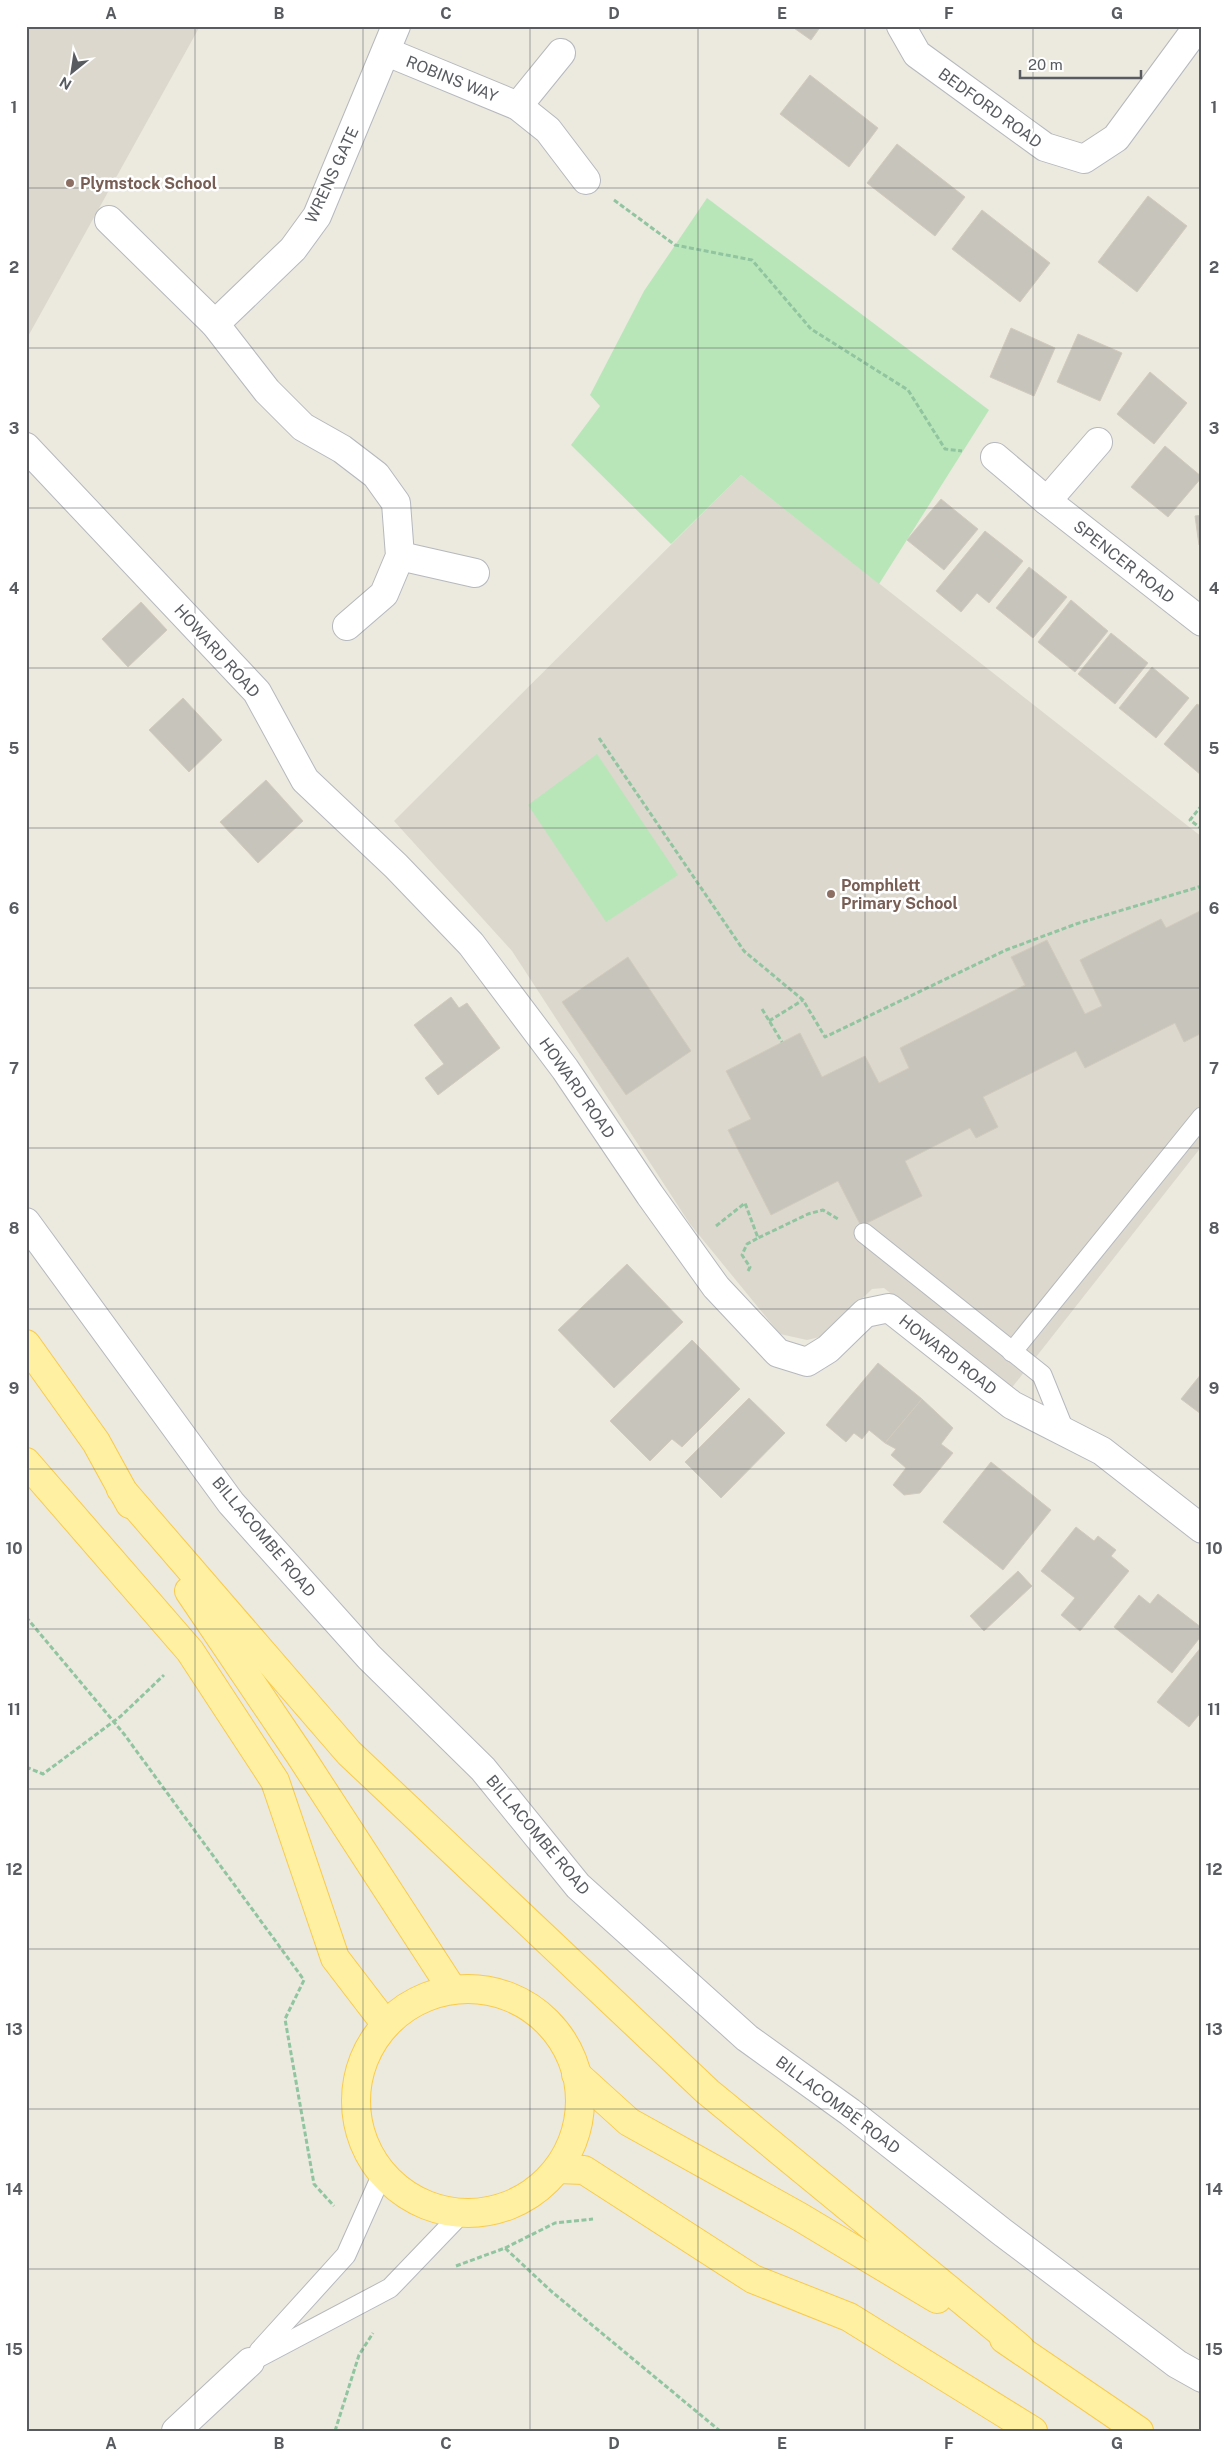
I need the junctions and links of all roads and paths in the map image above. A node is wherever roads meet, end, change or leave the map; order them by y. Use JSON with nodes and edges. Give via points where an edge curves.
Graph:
{"nodes":[{"id":1,"x":396,"y":26,"type":"edge"},
{"id":2,"x":901,"y":26,"type":"edge"},
{"id":3,"x":1190,"y":36,"type":"edge"},
{"id":4,"x":386,"y":52,"type":"junction"},
{"id":5,"x":561,"y":53,"type":"dead end"},
{"id":6,"x":518,"y":106,"type":"junction"},
{"id":7,"x":586,"y":180,"type":"joint"},
{"id":8,"x":109,"y":220,"type":"dead end"},
{"id":9,"x":216,"y":324,"type":"junction"},
{"id":10,"x":1098,"y":442,"type":"dead end"},
{"id":11,"x":26,"y":447,"type":"edge"},
{"id":12,"x":995,"y":457,"type":"joint"},
{"id":13,"x":1047,"y":501,"type":"junction"},
{"id":14,"x":400,"y":556,"type":"junction"},
{"id":15,"x":474,"y":573,"type":"dead end"},
{"id":16,"x":1202,"y":622,"type":"edge"},
{"id":17,"x":347,"y":626,"type":"dead end"},
{"id":18,"x":599,"y":738,"type":"dead end"},
{"id":19,"x":1202,"y":805,"type":"edge"},
{"id":20,"x":1202,"y":829,"type":"edge"},
{"id":21,"x":1202,"y":886,"type":"edge"},
{"id":22,"x":803,"y":1000,"type":"junction"},
{"id":23,"x":762,"y":1009,"type":"dead end"},
{"id":24,"x":769,"y":1021,"type":"junction"},
{"id":25,"x":782,"y":1042,"type":"dead end"},
{"id":26,"x":1202,"y":1117,"type":"edge"},
{"id":27,"x":26,"y":1222,"type":"edge"},
{"id":28,"x":864,"y":1233,"type":"joint"},
{"id":29,"x":688,"y":1249,"type":"junction"},
{"id":30,"x":26,"y":1344,"type":"edge"},
{"id":31,"x":1012,"y":1352,"type":"junction"},
{"id":32,"x":1065,"y":1432,"type":"junction"},
{"id":33,"x":26,"y":1462,"type":"edge"},
{"id":34,"x":121,"y":1489,"type":"junction"},
{"id":35,"x":1202,"y":1529,"type":"edge"},
{"id":36,"x":26,"y":1617,"type":"edge"},
{"id":37,"x":190,"y":1651,"type":"junction"},
{"id":38,"x":114,"y":1722,"type":"junction"},
{"id":39,"x":26,"y":1767,"type":"edge"},
{"id":40,"x":452,"y":1989,"type":"junction"},
{"id":41,"x":384,"y":2022,"type":"junction"},
{"id":42,"x":576,"y":2074,"type":"junction"},
{"id":43,"x":558,"y":2169,"type":"junction"},
{"id":44,"x":383,"y":2172,"type":"junction"},
{"id":45,"x":462,"y":2213,"type":"junction"},
{"id":46,"x":356,"y":2231,"type":"junction"},
{"id":47,"x":404,"y":2273,"type":"junction"},
{"id":48,"x":374,"y":2332,"type":"dead end"},
{"id":49,"x":1020,"y":2348,"type":"junction"},
{"id":50,"x":250,"y":2362,"type":"junction"},
{"id":51,"x":1202,"y":2378,"type":"edge"},
{"id":52,"x":176,"y":2431,"type":"edge"},
{"id":53,"x":335,"y":2431,"type":"edge"},
{"id":54,"x":720,"y":2431,"type":"edge"},
{"id":55,"x":1033,"y":2431,"type":"edge"},
{"id":56,"x":1139,"y":2431,"type":"edge"}],
"edges":[{"from":1,"to":4,"type":"street","name":"WRENS GATE"},
{"from":2,"to":3,"type":"street","name":"BEDFORD ROAD","via":[[917,54],[1045,148],[1084,159],[1116,138]]},
{"from":4,"to":6,"type":"street","name":"ROBINS WAY"},
{"from":4,"to":9,"type":"street","name":"WRENS GATE","via":[[317,216],[293,248]]},
{"from":5,"to":6,"type":"street","name":"ROBINS WAY"},
{"from":6,"to":7,"type":"street","name":"ROBINS WAY","via":[[548,130]]},
{"from":7,"to":12,"type":"path","via":[[675,245],[752,260],[811,329],[908,390],[945,449]]},
{"from":8,"to":9,"type":"street"},
{"from":9,"to":14,"type":"street","via":[[267,391],[303,427],[342,449],[376,475],[396,503]]},
{"from":10,"to":13,"type":"street"},
{"from":11,"to":29,"type":"street","name":"HOWARD ROAD","via":[[257,692],[305,780],[396,866],[471,944],[565,1069]]},
{"from":12,"to":13,"type":"street","name":"SPENCER ROAD"},
{"from":13,"to":16,"type":"street","name":"SPENCER ROAD"},
{"from":14,"to":15,"type":"street"},
{"from":14,"to":17,"type":"street","via":[[384,594]]},
{"from":18,"to":22,"type":"path","via":[[744,951]]},
{"from":19,"to":20,"type":"path","via":[[1190,820]]},
{"from":21,"to":22,"type":"path","via":[[1076,924],[1006,950],[825,1037]]},
{"from":22,"to":24,"type":"path"},
{"from":23,"to":24,"type":"path"},
{"from":24,"to":25,"type":"path"},
{"from":26,"to":31,"type":"lane"},
{"from":27,"to":51,"type":"street","name":"BILLACOMBE ROAD","via":[[231,1503],[369,1657],[483,1770],[578,1886],[747,2038],[850,2112],[1177,2364]]},
{"from":28,"to":29,"type":"path","via":[[823,1210],[758,1238],[745,1203]]},
{"from":28,"to":31,"type":"lane"},
{"from":29,"to":32,"type":"street","name":"HOWARD ROAD","via":[[716,1287],[778,1353],[807,1362],[828,1349],[865,1313],[889,1308],[1012,1405]]},
{"from":30,"to":34,"type":"main road","via":[[96,1442]]},
{"from":31,"to":32,"type":"lane","via":[[1042,1375]]},
{"from":32,"to":35,"type":"street","name":"HOWARD ROAD","via":[[1102,1451]]},
{"from":33,"to":37,"type":"main road"},
{"from":34,"to":40,"type":"main road","via":[[305,1762]]},
{"from":34,"to":49,"type":"main road","via":[[349,1752],[708,2092]]},
{"from":36,"to":38,"type":"path"},
{"from":37,"to":38,"type":"path"},
{"from":37,"to":41,"type":"main road","via":[[275,1781],[335,1958]]},
{"from":38,"to":39,"type":"path","via":[[43,1774]]},
{"from":38,"to":46,"type":"path","via":[[304,1980],[285,2019],[314,2184]]},
{"from":40,"to":41,"type":"main road","via":[[416,2001]]},
{"from":40,"to":42,"type":"main road","via":[[490,1990],[525,2004],[554,2028],[573,2061]]},
{"from":41,"to":44,"type":"main road","via":[[366,2054],[356,2089],[358,2126],[372,2159]]},
{"from":42,"to":43,"type":"main road","via":[[580,2098],[575,2135]]},
{"from":42,"to":49,"type":"main road","via":[[628,2122],[800,2217]]},
{"from":43,"to":45,"type":"main road","via":[[532,2194],[498,2209]]},
{"from":43,"to":55,"type":"main road","via":[[584,2170],[752,2279],[850,2317]]},
{"from":44,"to":45,"type":"main road","via":[[395,2187],[426,2206]]},
{"from":44,"to":46,"type":"lane"},
{"from":45,"to":47,"type":"lane"},
{"from":46,"to":50,"type":"lane","via":[[346,2255]]},
{"from":47,"to":50,"type":"lane","via":[[390,2288]]},
{"from":47,"to":54,"type":"path","via":[[432,2275],[505,2248],[551,2291]]},
{"from":48,"to":53,"type":"path","via":[[359,2355]]},
{"from":49,"to":56,"type":"main road"},
{"from":50,"to":52,"type":"street"}]}
